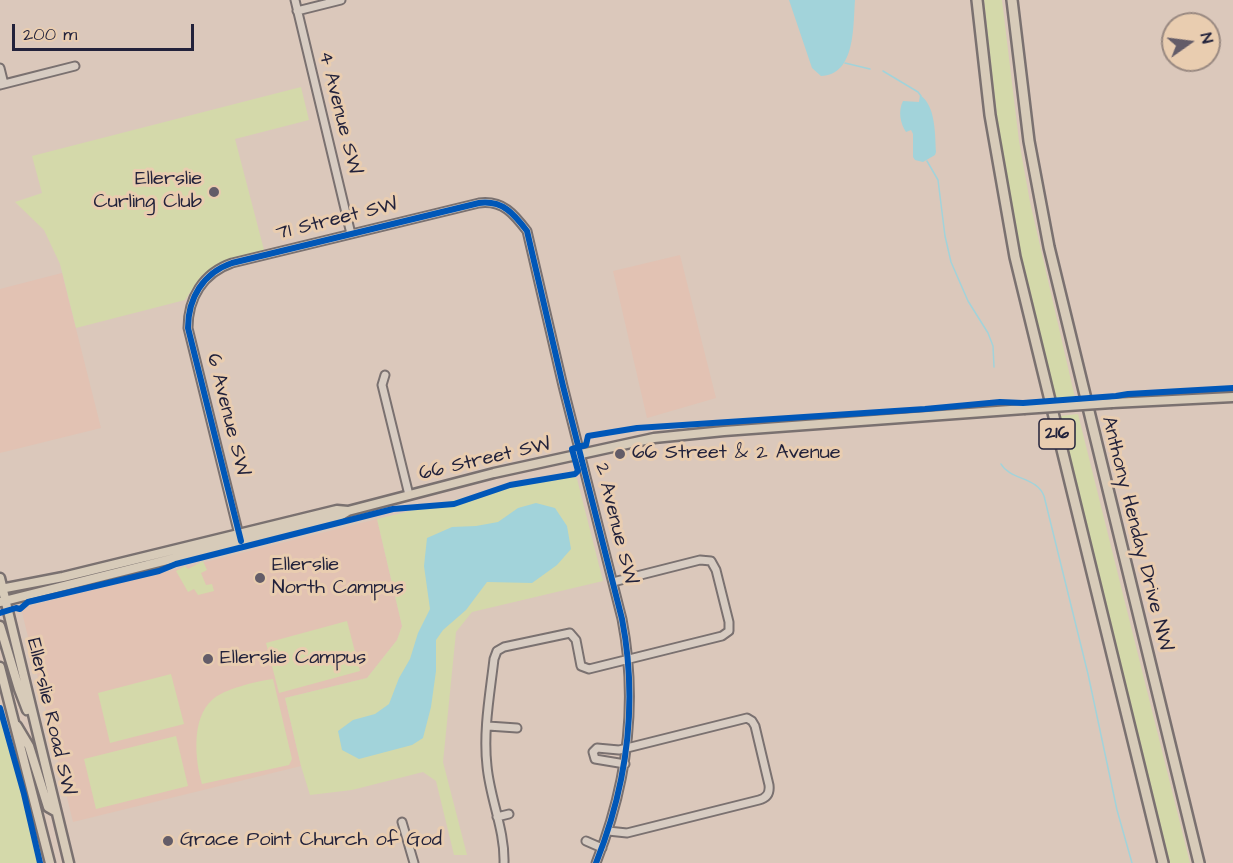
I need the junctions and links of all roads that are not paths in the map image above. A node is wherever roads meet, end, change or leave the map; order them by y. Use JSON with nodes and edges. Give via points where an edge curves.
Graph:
{"nodes":[{"id":1,"x":295,"y":0,"type":"edge"},
{"id":2,"x":341,"y":0,"type":"edge"},
{"id":3,"x":977,"y":0,"type":"edge"},
{"id":4,"x":1012,"y":0,"type":"edge"},
{"id":5,"x":297,"y":11,"type":"junction"},
{"id":6,"x":75,"y":66,"type":"dead end"},
{"id":7,"x":0,"y":68,"type":"edge"},
{"id":8,"x":2,"y":85,"type":"edge"},
{"id":9,"x":502,"y":205,"type":"joint"},
{"id":10,"x":351,"y":234,"type":"junction"},
{"id":11,"x":194,"y":297,"type":"joint"},
{"id":12,"x":385,"y":375,"type":"dead end"},
{"id":13,"x":1233,"y":397,"type":"edge"},
{"id":14,"x":580,"y":454,"type":"junction"},
{"id":15,"x":409,"y":495,"type":"junction"},
{"id":16,"x":240,"y":538,"type":"junction"},
{"id":17,"x":0,"y":578,"type":"edge"},
{"id":18,"x":613,"y":582,"type":"junction"},
{"id":19,"x":2,"y":594,"type":"edge"},
{"id":20,"x":0,"y":626,"type":"edge"},
{"id":21,"x":628,"y":660,"type":"junction"},
{"id":22,"x":0,"y":667,"type":"edge"},
{"id":23,"x":12,"y":718,"type":"junction"},
{"id":24,"x":488,"y":726,"type":"junction"},
{"id":25,"x":517,"y":728,"type":"dead end"},
{"id":26,"x":38,"y":736,"type":"junction"},
{"id":27,"x":627,"y":746,"type":"junction"},
{"id":28,"x":625,"y":764,"type":"junction"},
{"id":29,"x":56,"y":811,"type":"junction"},
{"id":30,"x":509,"y":814,"type":"dead end"},
{"id":31,"x":38,"y":815,"type":"junction"},
{"id":32,"x":497,"y":817,"type":"junction"},
{"id":33,"x":402,"y":822,"type":"dead end"},
{"id":34,"x":609,"y":831,"type":"junction"},
{"id":35,"x":586,"y":841,"type":"dead end"},
{"id":36,"x":602,"y":848,"type":"junction"},
{"id":37,"x":50,"y":863,"type":"edge"},
{"id":38,"x":69,"y":863,"type":"edge"},
{"id":39,"x":414,"y":863,"type":"edge"},
{"id":40,"x":504,"y":863,"type":"edge"},
{"id":41,"x":596,"y":863,"type":"edge"},
{"id":42,"x":1163,"y":863,"type":"edge"},
{"id":43,"x":1199,"y":863,"type":"edge"}],
"edges":[{"from":1,"to":5,"type":"street","name":"4 Avenue SW"},
{"from":2,"to":5,"type":"street"},
{"from":3,"to":42,"type":"highway","number":"216","via":[[990,115],[1015,257]]},
{"from":4,"to":43,"type":"highway","name":"Anthony Henday Drive NW","number":"216","via":[[1029,141],[1048,247]]},
{"from":5,"to":10,"type":"street","name":"4 Avenue SW"},
{"from":6,"to":8,"type":"street"},
{"from":7,"to":8,"type":"street"},
{"from":9,"to":10,"type":"street","name":"71 Street SW","via":[[479,203]]},
{"from":9,"to":14,"type":"street","name":"2 Avenue SW","via":[[527,231]]},
{"from":10,"to":11,"type":"street","name":"71 Street SW","via":[[227,264],[205,278]]},
{"from":11,"to":16,"type":"street","name":"6 Avenue SW","via":[[188,328]]},
{"from":12,"to":15,"type":"street","via":[[382,385]]},
{"from":13,"to":14,"type":"main road","name":"66 Street SW","bridge":true,"via":[[706,432],[654,438]]},
{"from":14,"to":15,"type":"main road","name":"66 Street SW"},
{"from":14,"to":18,"type":"street","name":"2 Avenue SW"},
{"from":15,"to":16,"type":"main road","name":"66 Street SW","via":[[338,517]]},
{"from":16,"to":19,"type":"main road","name":"66 Street SW"},
{"from":16,"to":19,"type":"main road","name":"66 Street SW"},
{"from":17,"to":19,"type":"main road","name":"Ellerslie Road SW"},
{"from":18,"to":21,"type":"street","name":"2 Avenue SW"},
{"from":18,"to":21,"type":"street","via":[[700,560],[711,561],[729,622],[729,631],[722,636]]},
{"from":19,"to":26,"type":"main road","name":"Ellerslie Road SW"},
{"from":20,"to":26,"type":"main road"},
{"from":21,"to":24,"type":"street","via":[[583,668],[572,633],[504,647],[494,659]]},
{"from":21,"to":27,"type":"street","name":"2 Avenue SW"},
{"from":22,"to":23,"type":"main road","name":"Ellerslie Road SW"},
{"from":23,"to":29,"type":"main road","via":[[29,746],[48,807]]},
{"from":23,"to":31,"type":"main road","name":"Ellerslie Road SW"},
{"from":24,"to":25,"type":"street"},
{"from":24,"to":32,"type":"street","via":[[487,766]]},
{"from":26,"to":29,"type":"main road","name":"Ellerslie Road SW"},
{"from":27,"to":28,"type":"street","name":"2 Avenue SW"},
{"from":27,"to":28,"type":"street","via":[[619,750],[597,748],[593,752],[596,759]]},
{"from":27,"to":34,"type":"street","via":[[751,719],[769,785],[768,795],[759,801],[627,834]]},
{"from":28,"to":34,"type":"street","name":"2 Avenue SW"},
{"from":29,"to":31,"type":"main road"},
{"from":29,"to":38,"type":"main road","name":"Ellerslie Road SW"},
{"from":30,"to":32,"type":"street"},
{"from":31,"to":37,"type":"main road","name":"Ellerslie Road SW"},
{"from":32,"to":40,"type":"street"},
{"from":33,"to":39,"type":"street"},
{"from":34,"to":36,"type":"street","name":"2 Avenue SW"},
{"from":35,"to":36,"type":"street"},
{"from":36,"to":41,"type":"street","name":"2 Avenue SW"}]}
